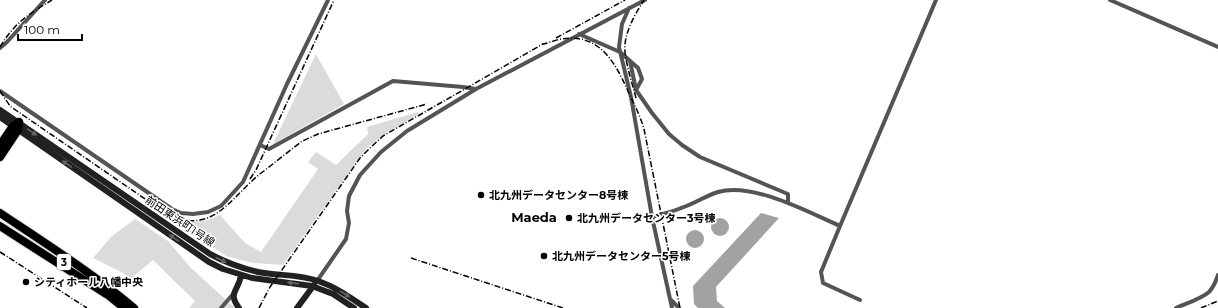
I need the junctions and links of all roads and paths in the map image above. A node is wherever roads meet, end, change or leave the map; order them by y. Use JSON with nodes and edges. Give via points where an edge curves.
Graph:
{"nodes":[{"id":1,"x":45,"y":0,"type":"edge"},
{"id":2,"x":328,"y":0,"type":"edge"},
{"id":3,"x":645,"y":0,"type":"edge"},
{"id":4,"x":936,"y":0,"type":"edge"},
{"id":5,"x":1110,"y":0,"type":"edge"},
{"id":6,"x":630,"y":8,"type":"junction"},
{"id":7,"x":579,"y":34,"type":"junction"},
{"id":8,"x":1218,"y":47,"type":"edge"},
{"id":9,"x":0,"y":48,"type":"edge"},
{"id":10,"x":620,"y":52,"type":"junction"},
{"id":11,"x":630,"y":61,"type":"junction"},
{"id":12,"x":476,"y":89,"type":"junction"},
{"id":13,"x":636,"y":90,"type":"junction"},
{"id":14,"x":0,"y":91,"type":"edge"},
{"id":15,"x":0,"y":110,"type":"edge"},
{"id":16,"x":0,"y":116,"type":"edge"},
{"id":17,"x":17,"y":126,"type":"junction"},
{"id":18,"x":0,"y":145,"type":"edge"},
{"id":19,"x":260,"y":145,"type":"junction"},
{"id":20,"x":0,"y":157,"type":"edge"},
{"id":21,"x":788,"y":203,"type":"junction"},
{"id":22,"x":0,"y":207,"type":"edge"},
{"id":23,"x":0,"y":213,"type":"edge"},
{"id":24,"x":652,"y":217,"type":"junction"},
{"id":25,"x":0,"y":219,"type":"edge"},
{"id":26,"x":0,"y":226,"type":"edge"},
{"id":27,"x":840,"y":226,"type":"junction"},
{"id":28,"x":241,"y":275,"type":"junction"},
{"id":29,"x":1218,"y":275,"type":"edge"},
{"id":30,"x":317,"y":280,"type":"junction"},
{"id":31,"x":312,"y":286,"type":"junction"},
{"id":32,"x":234,"y":293,"type":"junction"},
{"id":33,"x":118,"y":299,"type":"junction"},
{"id":34,"x":670,"y":300,"type":"junction"},
{"id":35,"x":860,"y":300,"type":"dead end"},
{"id":36,"x":124,"y":308,"type":"edge"},
{"id":37,"x":134,"y":308,"type":"edge"},
{"id":38,"x":221,"y":308,"type":"edge"},
{"id":39,"x":240,"y":308,"type":"edge"},
{"id":40,"x":297,"y":308,"type":"edge"},
{"id":41,"x":354,"y":308,"type":"edge"},
{"id":42,"x":366,"y":308,"type":"edge"},
{"id":43,"x":672,"y":308,"type":"edge"},
{"id":44,"x":679,"y":308,"type":"edge"},
{"id":45,"x":1176,"y":308,"type":"edge"}],
"edges":[{"from":1,"to":9,"type":"street"},
{"from":2,"to":19,"type":"street"},
{"from":3,"to":6,"type":"street"},
{"from":4,"to":27,"type":"street"},
{"from":5,"to":8,"type":"street"},
{"from":6,"to":7,"type":"street"},
{"from":6,"to":10,"type":"street","via":[[622,24]]},
{"from":7,"to":10,"type":"street"},
{"from":7,"to":12,"type":"street"},
{"from":10,"to":11,"type":"street"},
{"from":10,"to":24,"type":"street","via":[[630,93]]},
{"from":11,"to":13,"type":"street"},
{"from":11,"to":13,"type":"street","via":[[638,68],[642,79]]},
{"from":12,"to":19,"type":"street","via":[[393,81],[269,149]]},
{"from":12,"to":30,"type":"street","via":[[407,131],[381,152],[360,175],[349,196],[346,239]]},
{"from":13,"to":21,"type":"street","via":[[669,134],[682,145],[700,157],[788,194]]},
{"from":14,"to":19,"type":"street","via":[[172,209],[182,213],[208,212],[221,206],[243,182]]},
{"from":15,"to":17,"type":"street","name":"前田東浜町1号線"},
{"from":16,"to":17,"type":"street","name":"前田東浜町1号線"},
{"from":17,"to":18,"type":"highway"},
{"from":17,"to":20,"type":"highway"},
{"from":28,"to":17,"type":"street","name":"前田東浜町1号線","one_way":true,"via":[[209,262]]},
{"from":17,"to":30,"type":"street","name":"前田東浜町1号線","one_way":true,"via":[[225,262],[259,272]]},
{"from":21,"to":24,"type":"street","via":[[749,191],[734,190],[718,192],[681,209]]},
{"from":21,"to":27,"type":"street"},
{"from":22,"to":33,"type":"highway","via":[[52,241]]},
{"from":23,"to":33,"type":"highway","number":"3","via":[[56,250]]},
{"from":24,"to":34,"type":"street"},
{"from":25,"to":33,"type":"highway","number":"3"},
{"from":26,"to":33,"type":"highway"},
{"from":27,"to":35,"type":"street","via":[[821,272],[823,283]]},
{"from":31,"to":28,"type":"street","name":"前田東浜町1号線","one_way":true},
{"from":28,"to":32,"type":"street"},
{"from":29,"to":45,"type":"street","via":[[1208,293]]},
{"from":30,"to":31,"type":"street"},
{"from":30,"to":42,"type":"street","name":"前田東浜町1号線","one_way":true,"via":[[336,288]]},
{"from":31,"to":40,"type":"street"},
{"from":31,"to":41,"type":"street","name":"前田東浜町1号線","via":[[333,294]]},
{"from":32,"to":38,"type":"street"},
{"from":32,"to":39,"type":"street","via":[[235,302]]},
{"from":33,"to":36,"type":"highway","number":"3"},
{"from":33,"to":37,"type":"highway","number":"3"},
{"from":34,"to":43,"type":"street"},
{"from":34,"to":44,"type":"street"}]}
